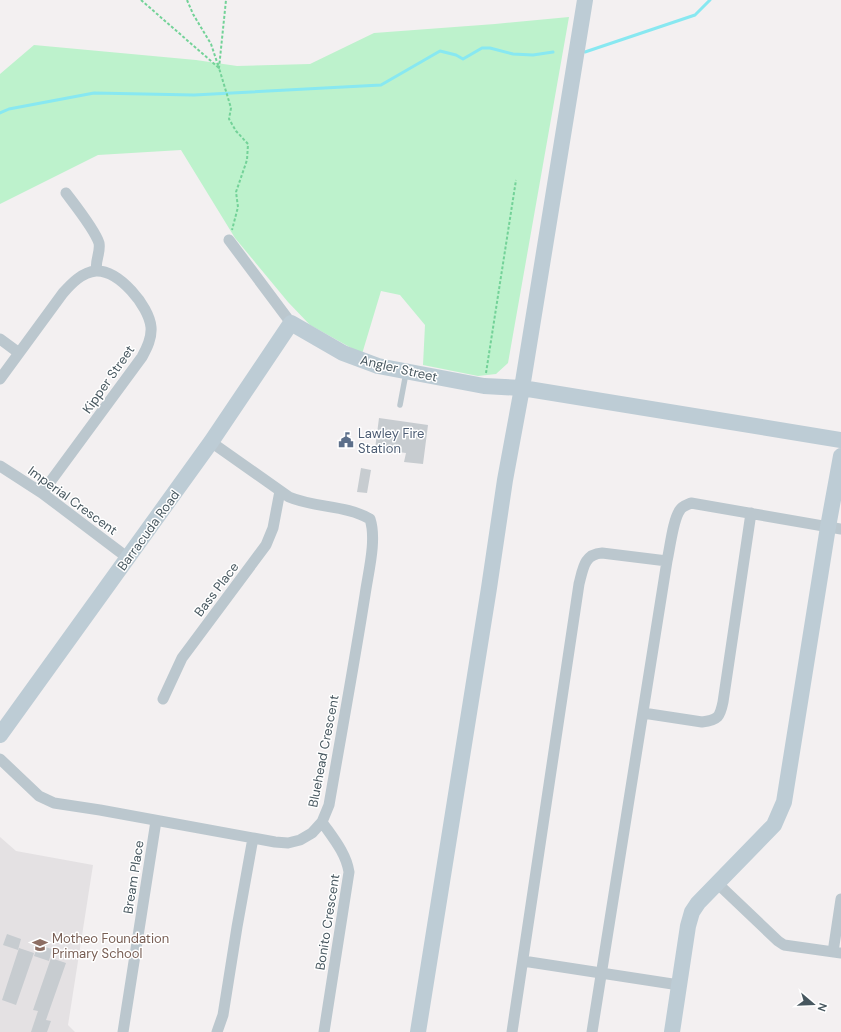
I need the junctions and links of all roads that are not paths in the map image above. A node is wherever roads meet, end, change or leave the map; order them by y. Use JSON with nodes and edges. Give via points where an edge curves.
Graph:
{"nodes":[{"id":1,"x":585,"y":0,"type":"edge"},
{"id":2,"x":66,"y":193,"type":"dead end"},
{"id":3,"x":229,"y":240,"type":"road end"},
{"id":4,"x":97,"y":271,"type":"junction"},
{"id":5,"x":292,"y":323,"type":"junction"},
{"id":6,"x":0,"y":339,"type":"edge"},
{"id":7,"x":19,"y":353,"type":"junction"},
{"id":8,"x":406,"y":371,"type":"junction"},
{"id":9,"x":0,"y":379,"type":"edge"},
{"id":10,"x":522,"y":388,"type":"junction"},
{"id":11,"x":400,"y":404,"type":"dead end"},
{"id":12,"x":841,"y":440,"type":"edge"},
{"id":13,"x":211,"y":442,"type":"junction"},
{"id":14,"x":841,"y":456,"type":"edge"},
{"id":15,"x":0,"y":466,"type":"edge"},
{"id":16,"x":280,"y":491,"type":"junction"},
{"id":17,"x":42,"y":493,"type":"junction"},
{"id":18,"x":751,"y":514,"type":"junction"},
{"id":19,"x":835,"y":528,"type":"edge"},
{"id":20,"x":128,"y":558,"type":"junction"},
{"id":21,"x":667,"y":561,"type":"junction"},
{"id":22,"x":163,"y":699,"type":"dead end"},
{"id":23,"x":643,"y":713,"type":"junction"},
{"id":24,"x":0,"y":735,"type":"edge"},
{"id":25,"x":0,"y":759,"type":"edge"},
{"id":26,"x":156,"y":820,"type":"junction"},
{"id":27,"x":322,"y":822,"type":"junction"},
{"id":28,"x":252,"y":838,"type":"junction"},
{"id":29,"x":717,"y":883,"type":"junction"},
{"id":30,"x":841,"y":899,"type":"edge"},
{"id":31,"x":837,"y":952,"type":"edge"},
{"id":32,"x":523,"y":961,"type":"junction"},
{"id":33,"x":602,"y":973,"type":"junction"},
{"id":34,"x":679,"y":985,"type":"junction"},
{"id":35,"x":123,"y":1032,"type":"edge"},
{"id":36,"x":217,"y":1032,"type":"edge"},
{"id":37,"x":324,"y":1032,"type":"edge"},
{"id":38,"x":418,"y":1032,"type":"edge"},
{"id":39,"x":512,"y":1032,"type":"edge"},
{"id":40,"x":592,"y":1032,"type":"edge"},
{"id":41,"x":672,"y":1032,"type":"edge"}],
"edges":[{"from":1,"to":10,"type":"street"},
{"from":2,"to":4,"type":"street","via":[[99,244]]},
{"from":3,"to":5,"type":"street","name":"Angler Street"},
{"from":4,"to":7,"type":"street","via":[[72,283]]},
{"from":4,"to":17,"type":"street","name":"Kipper Street","via":[[110,274],[123,282],[139,301],[150,322],[149,341],[142,357]]},
{"from":5,"to":8,"type":"street","name":"Angler Street","via":[[343,353],[378,366]]},
{"from":5,"to":13,"type":"street","name":"Barracuda Road"},
{"from":6,"to":7,"type":"street"},
{"from":7,"to":9,"type":"street"},
{"from":8,"to":10,"type":"street","name":"Angler Street","via":[[484,386]]},
{"from":8,"to":11,"type":"lane"},
{"from":10,"to":12,"type":"street","name":"Angler Street"},
{"from":10,"to":38,"type":"street","via":[[505,480]]},
{"from":13,"to":16,"type":"street","name":"Bluehead Crescent"},
{"from":13,"to":20,"type":"street","name":"Barracuda Road"},
{"from":14,"to":19,"type":"street"},
{"from":15,"to":17,"type":"street","name":"Imperial Crescent"},
{"from":16,"to":22,"type":"street","name":"Bass Place","via":[[273,528],[266,545],[182,658]]},
{"from":16,"to":27,"type":"street","name":"Bluehead Crescent","via":[[301,502],[360,514],[370,519],[372,527],[372,547],[357,649],[328,805]]},
{"from":17,"to":20,"type":"street","name":"Imperial Crescent"},
{"from":18,"to":19,"type":"street"},
{"from":18,"to":21,"type":"street","via":[[691,504],[684,506],[676,518]]},
{"from":18,"to":23,"type":"street","via":[[723,702],[717,718],[702,722]]},
{"from":19,"to":29,"type":"street","via":[[784,802],[774,825]]},
{"from":20,"to":24,"type":"street","name":"Barracuda Road"},
{"from":21,"to":23,"type":"street"},
{"from":21,"to":32,"type":"street","via":[[594,553],[584,566],[579,584]]},
{"from":23,"to":33,"type":"street"},
{"from":25,"to":26,"type":"street","name":"Bluehead Crescent","via":[[39,796],[54,803]]},
{"from":26,"to":28,"type":"street","name":"Bluehead Crescent"},
{"from":26,"to":35,"type":"street","name":"Bream Place"},
{"from":27,"to":28,"type":"street","name":"Bluehead Crescent","via":[[312,833],[288,843]]},
{"from":27,"to":37,"type":"street","name":"Bonito Crescent","via":[[348,862],[349,872]]},
{"from":28,"to":36,"type":"street","via":[[224,1015]]},
{"from":29,"to":31,"type":"street","via":[[784,945]]},
{"from":29,"to":34,"type":"street","via":[[692,912]]},
{"from":30,"to":31,"type":"street"},
{"from":32,"to":33,"type":"street"},
{"from":32,"to":39,"type":"street"},
{"from":33,"to":34,"type":"street"},
{"from":33,"to":40,"type":"street"},
{"from":34,"to":41,"type":"street"}]}
